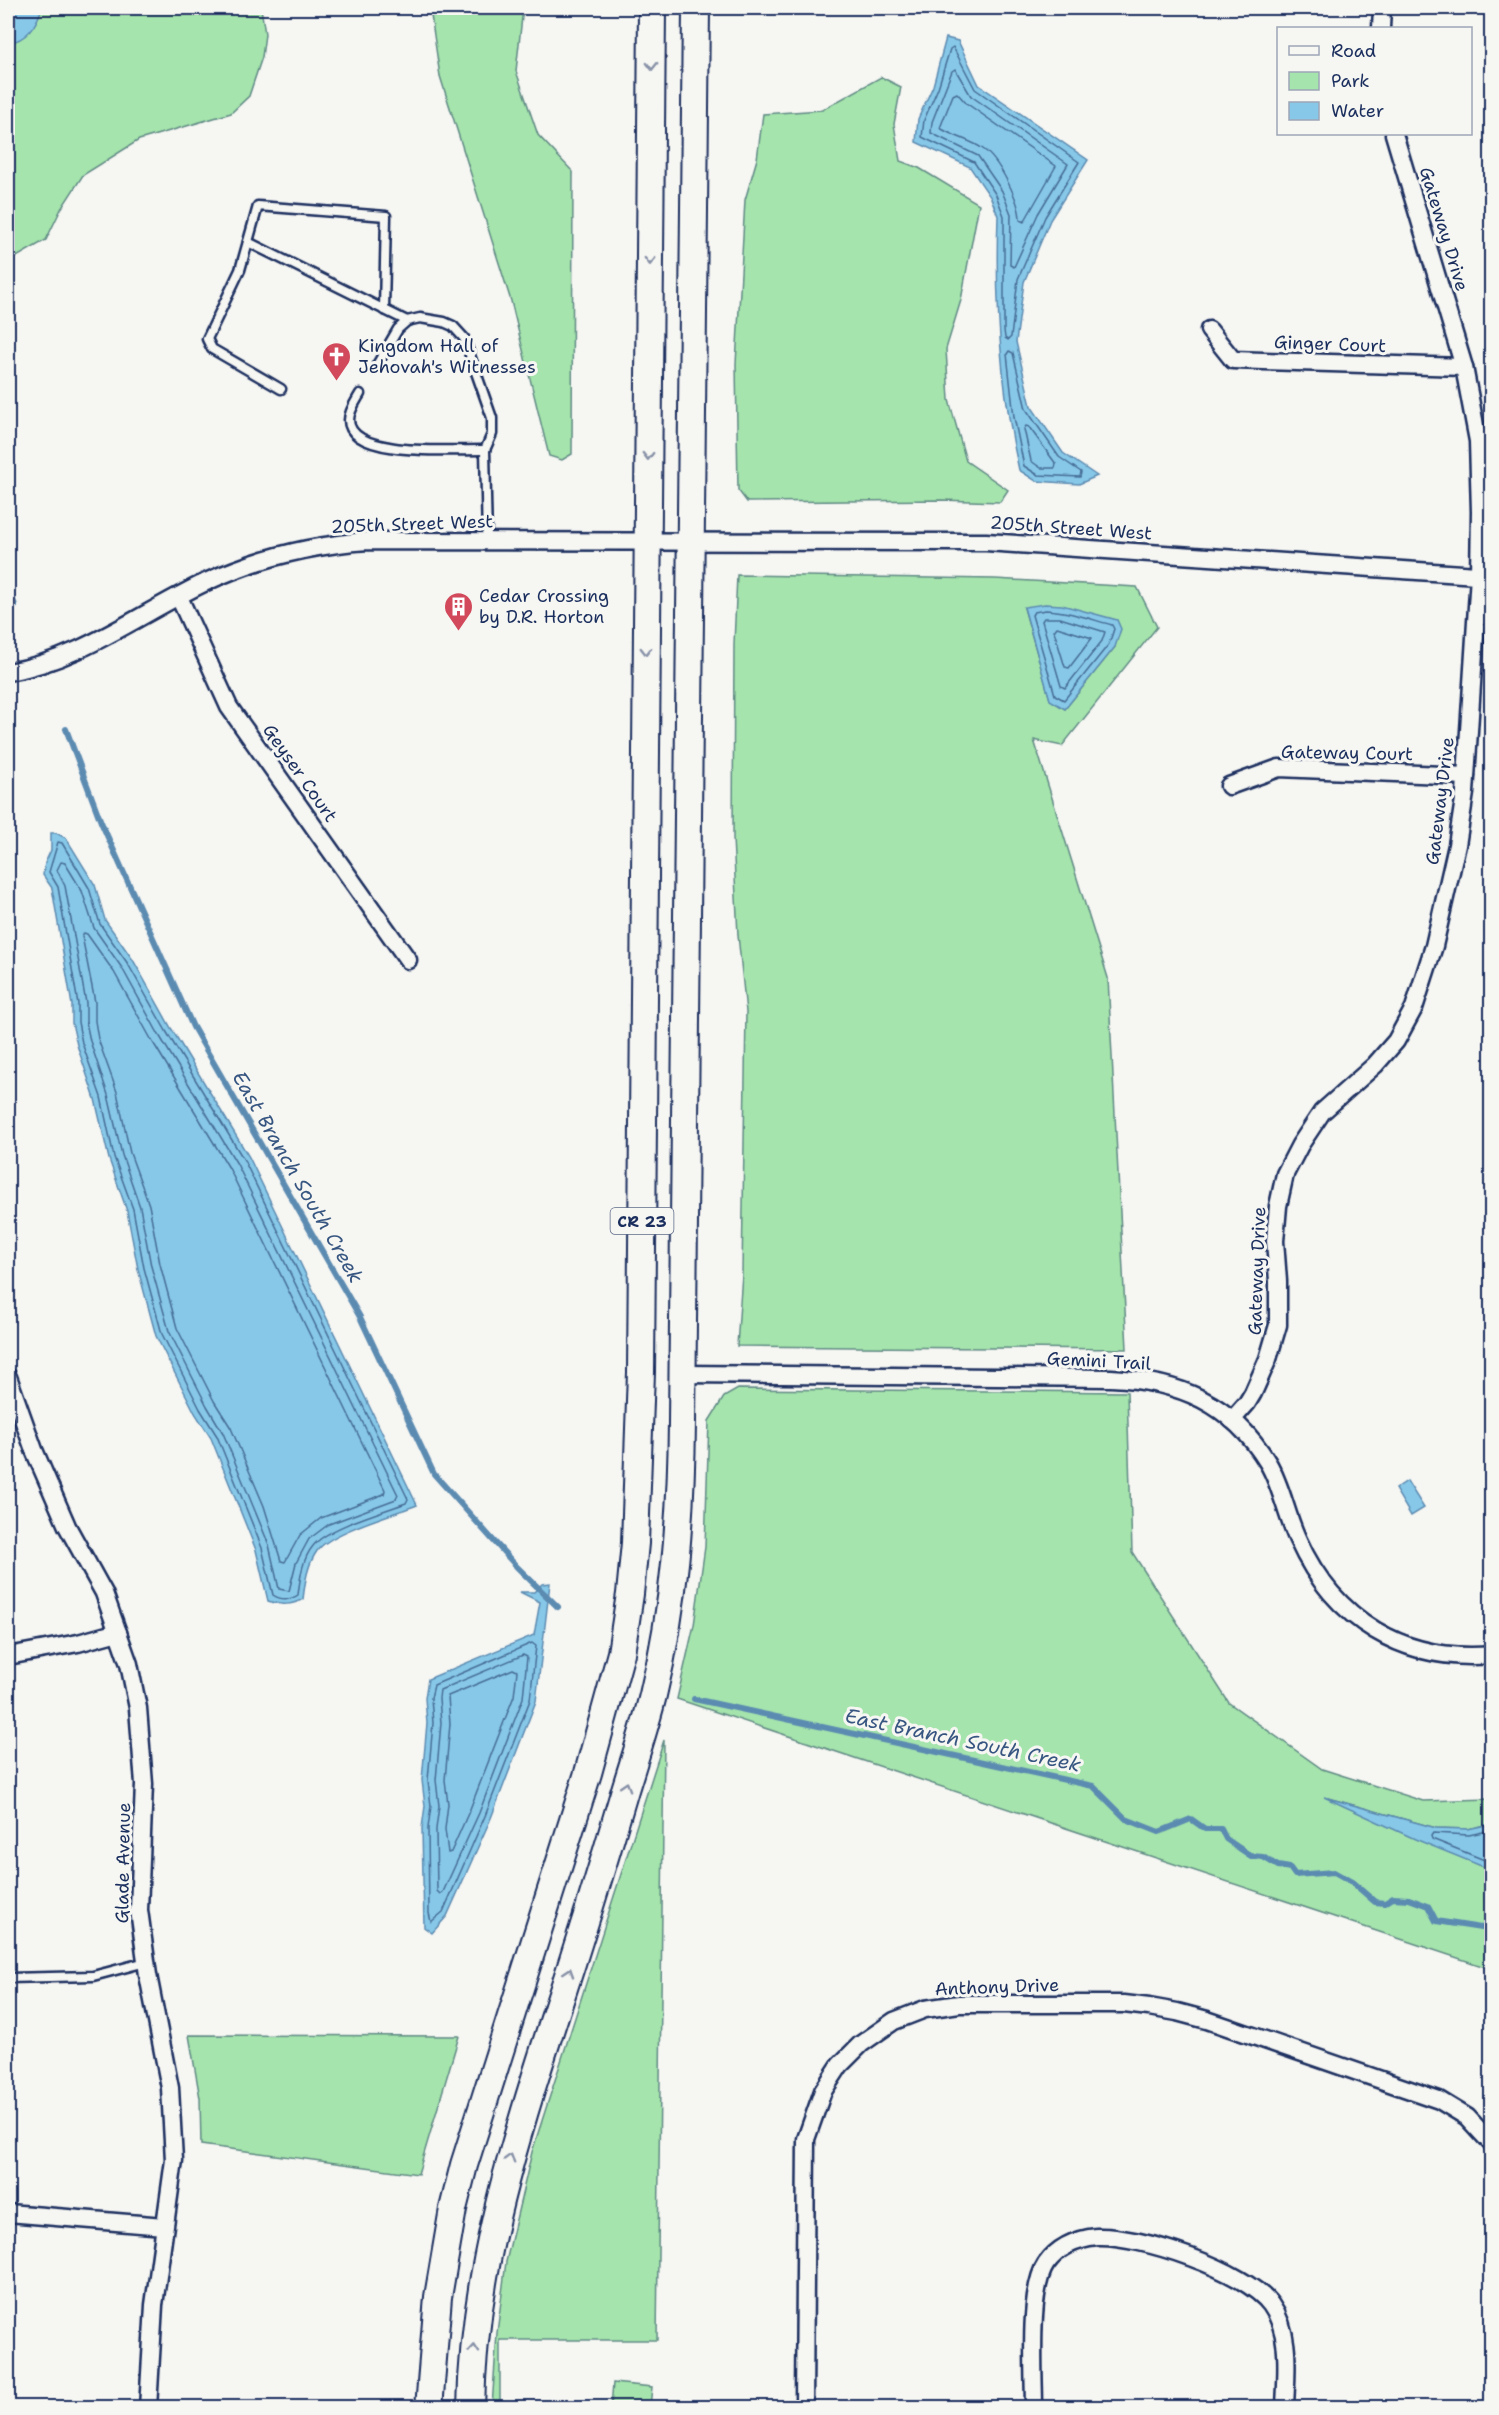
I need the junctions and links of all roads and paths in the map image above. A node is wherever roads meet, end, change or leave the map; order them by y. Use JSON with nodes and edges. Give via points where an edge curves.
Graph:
{"nodes":[{"id":1,"x":652,"y":8,"type":"edge"},
{"id":2,"x":696,"y":8,"type":"edge"},
{"id":3,"x":1382,"y":8,"type":"edge"},
{"id":4,"x":1381,"y":27,"type":"edge"},
{"id":5,"x":1394,"y":135,"type":"edge"},
{"id":6,"x":248,"y":242,"type":"junction"},
{"id":7,"x":384,"y":310,"type":"junction"},
{"id":8,"x":407,"y":321,"type":"junction"},
{"id":9,"x":1209,"y":330,"type":"dead end"},
{"id":10,"x":1464,"y":367,"type":"junction"},
{"id":11,"x":374,"y":370,"type":"dead end"},
{"id":12,"x":280,"y":388,"type":"dead end"},
{"id":13,"x":360,"y":394,"type":"dead end"},
{"id":14,"x":485,"y":450,"type":"junction"},
{"id":15,"x":487,"y":541,"type":"junction"},
{"id":16,"x":647,"y":542,"type":"junction"},
{"id":17,"x":692,"y":542,"type":"junction"},
{"id":18,"x":1485,"y":575,"type":"edge"},
{"id":19,"x":179,"y":597,"type":"junction"},
{"id":20,"x":8,"y":672,"type":"edge"},
{"id":21,"x":1466,"y":776,"type":"junction"},
{"id":22,"x":1229,"y":786,"type":"dead end"},
{"id":23,"x":408,"y":960,"type":"dead end"},
{"id":24,"x":682,"y":1374,"type":"junction"},
{"id":25,"x":8,"y":1377,"type":"edge"},
{"id":26,"x":1232,"y":1420,"type":"junction"},
{"id":27,"x":118,"y":1632,"type":"junction"},
{"id":28,"x":1491,"y":1655,"type":"edge"},
{"id":29,"x":8,"y":1656,"type":"edge"},
{"id":30,"x":146,"y":1962,"type":"junction"},
{"id":31,"x":8,"y":1978,"type":"edge"},
{"id":32,"x":1491,"y":2144,"type":"edge"},
{"id":33,"x":8,"y":2213,"type":"edge"},
{"id":34,"x":164,"y":2226,"type":"junction"},
{"id":35,"x":148,"y":2408,"type":"edge"},
{"id":36,"x":429,"y":2408,"type":"edge"},
{"id":37,"x":471,"y":2408,"type":"edge"},
{"id":38,"x":804,"y":2408,"type":"edge"},
{"id":39,"x":1034,"y":2408,"type":"edge"},
{"id":40,"x":1285,"y":2408,"type":"edge"}],
"edges":[{"from":1,"to":16,"type":"main road","number":"CR 23","one_way":true},
{"from":2,"to":17,"type":"main road","number":"CR 23"},
{"from":3,"to":4,"type":"street"},
{"from":5,"to":10,"type":"street","name":"Gateway Drive"},
{"from":6,"to":7,"type":"lane"},
{"from":6,"to":7,"type":"lane","via":[[258,206],[386,216]]},
{"from":6,"to":12,"type":"lane","via":[[240,270],[207,339],[212,350]]},
{"from":7,"to":8,"type":"lane"},
{"from":8,"to":11,"type":"lane","via":[[398,328]]},
{"from":8,"to":14,"type":"lane","via":[[420,318],[444,322],[464,338],[492,418],[492,434]]},
{"from":9,"to":10,"type":"street","name":"Ginger Court","via":[[1233,360]]},
{"from":10,"to":18,"type":"street","name":"Gateway Drive","via":[[1478,441]]},
{"from":13,"to":14,"type":"lane","via":[[349,420],[357,434],[371,441],[398,450]]},
{"from":14,"to":15,"type":"lane"},
{"from":15,"to":16,"type":"street","name":"205th Street West"},
{"from":15,"to":19,"type":"street","name":"205th Street West","via":[[368,541],[306,548],[258,561]]},
{"from":16,"to":17,"type":"street","name":"205th Street West"},
{"from":16,"to":36,"type":"main road","number":"CR 23","one_way":true,"via":[[641,1372],[638,1501],[630,1594],[621,1653],[602,1728],[461,2176],[438,2296]]},
{"from":17,"to":18,"type":"street","name":"205th Street West","via":[[986,542]]},
{"from":17,"to":24,"type":"main road","number":"CR 23"},
{"from":18,"to":21,"type":"street","name":"Gateway Drive"},
{"from":19,"to":20,"type":"street","name":"205th Street West","via":[[89,645],[42,664]]},
{"from":19,"to":23,"type":"street","name":"Geyser Court","via":[[229,707]]},
{"from":21,"to":22,"type":"street","name":"Gateway Court","via":[[1280,768]]},
{"from":21,"to":26,"type":"street","name":"Gateway Drive","via":[[1450,876],[1414,1008],[1375,1065],[1322,1112],[1286,1174],[1275,1241],[1278,1325],[1253,1393]]},
{"from":24,"to":26,"type":"street","name":"Gemini Trail","via":[[1132,1379],[1185,1390]]},
{"from":37,"to":24,"type":"main road","number":"CR 23","one_way":true,"via":[[479,2302],[499,2197],[661,1663],[679,1528]]},
{"from":25,"to":27,"type":"street","name":"Glade Avenue","via":[[46,1478],[104,1593]]},
{"from":26,"to":28,"type":"street","name":"Gemini Trail","via":[[1268,1464],[1311,1564],[1352,1614],[1383,1636],[1417,1650],[1446,1655]]},
{"from":27,"to":29,"type":"street"},
{"from":27,"to":30,"type":"street","name":"Glade Avenue","via":[[138,1708],[144,1784],[139,1910]]},
{"from":30,"to":31,"type":"lane","via":[[93,1976]]},
{"from":30,"to":34,"type":"street","name":"Glade Avenue","via":[[173,2114],[174,2160]]},
{"from":32,"to":38,"type":"street","name":"Anthony Drive","via":[[1467,2117],[1439,2100],[1177,2012],[1124,2004],[958,2004],[909,2014],[876,2031],[840,2066],[823,2091],[806,2139]]},
{"from":33,"to":34,"type":"street"},
{"from":34,"to":35,"type":"street","name":"Glade Avenue","via":[[153,2311]]},
{"from":39,"to":40,"type":"street","via":[[1035,2303],[1040,2276],[1062,2248],[1108,2237],[1186,2256],[1232,2275],[1266,2299],[1273,2307],[1286,2344]]}]}
